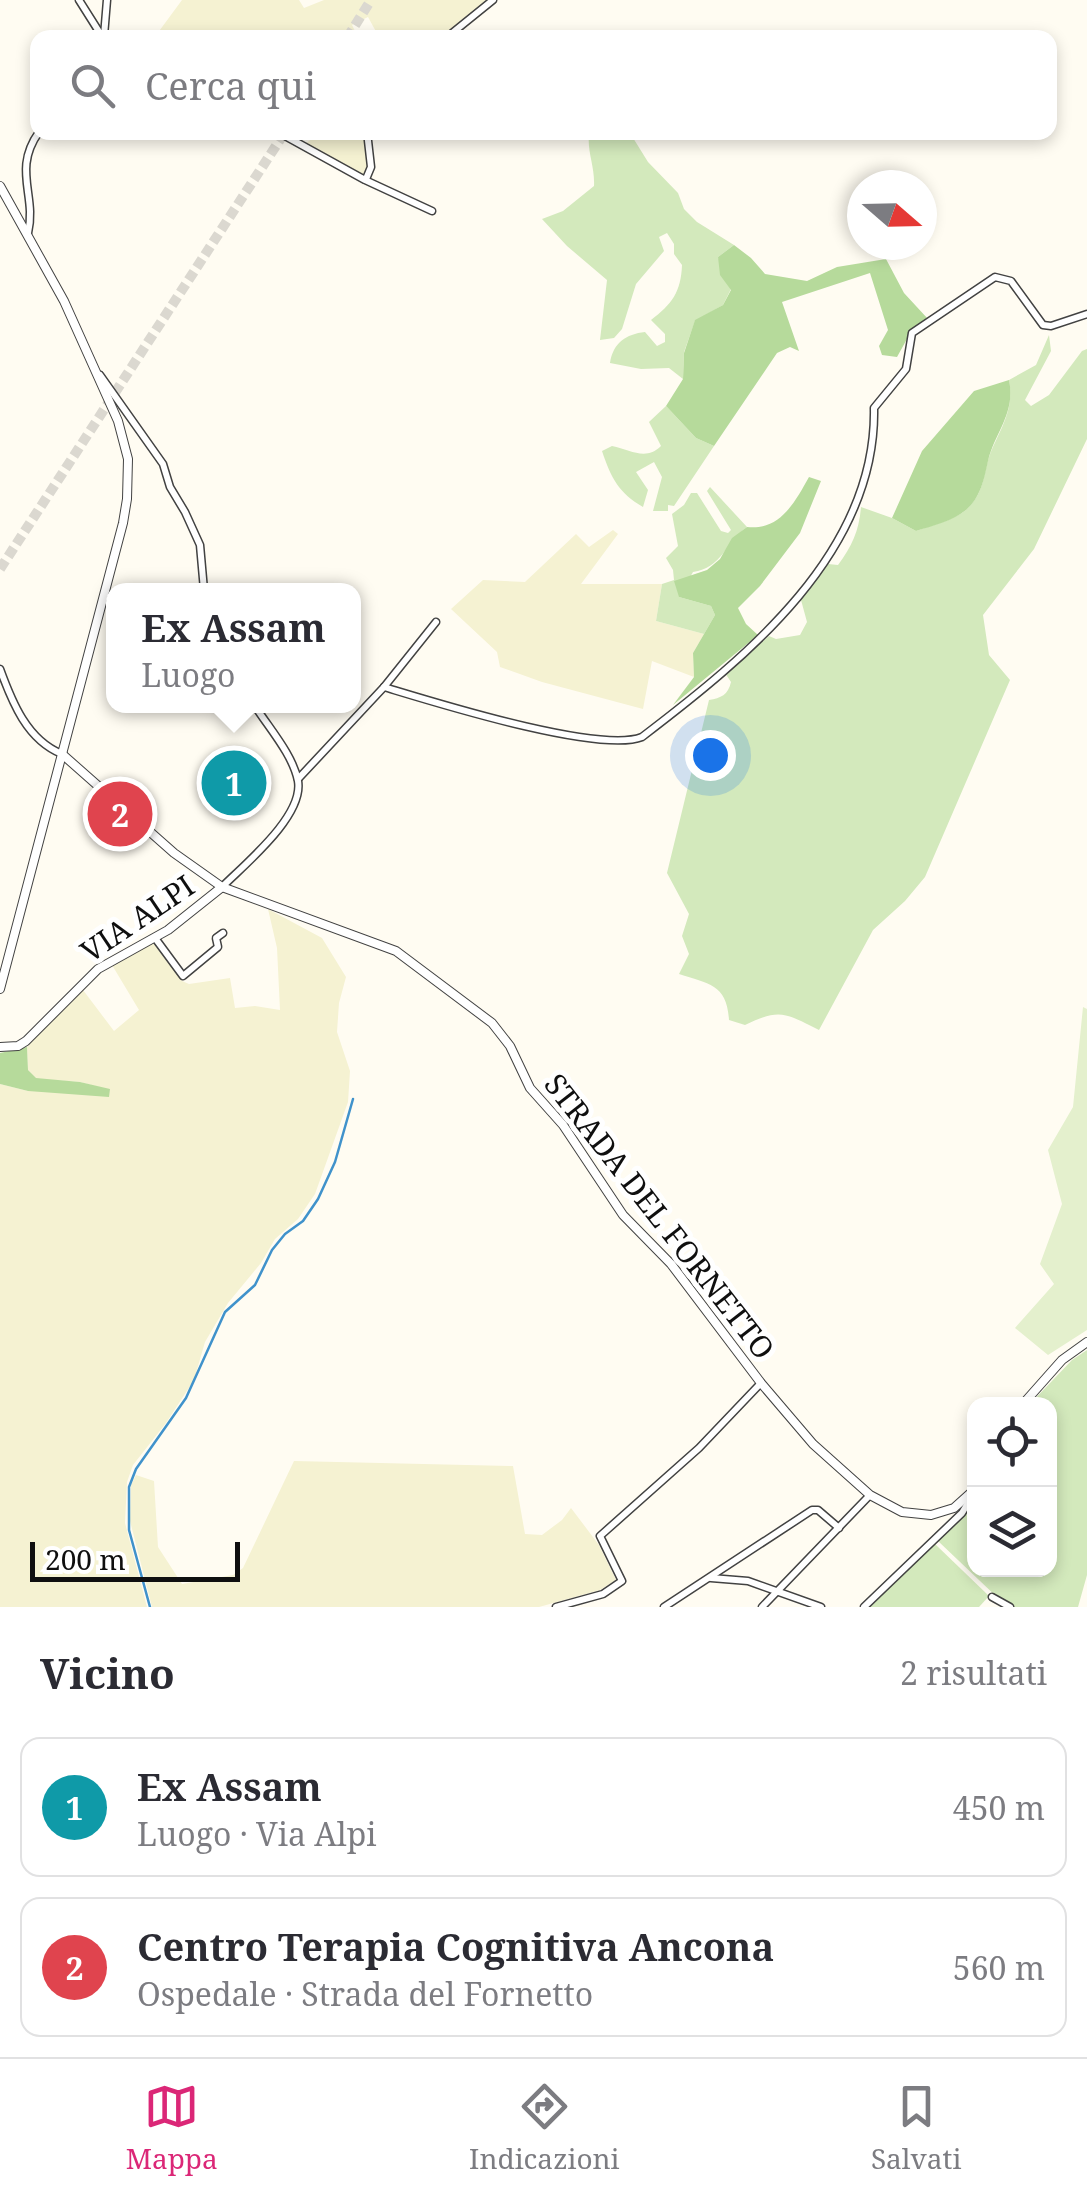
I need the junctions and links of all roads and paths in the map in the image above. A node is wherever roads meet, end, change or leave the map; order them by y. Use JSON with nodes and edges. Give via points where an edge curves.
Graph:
{"nodes":[{"id":1,"x":80,"y":0,"type":"edge"},
{"id":2,"x":106,"y":0,"type":"edge"},
{"id":3,"x":494,"y":0,"type":"edge"},
{"id":4,"x":99,"y":30,"type":"edge"},
{"id":5,"x":104,"y":30,"type":"edge"},
{"id":6,"x":456,"y":30,"type":"edge"},
{"id":7,"x":34,"y":140,"type":"edge"},
{"id":8,"x":292,"y":140,"type":"edge"},
{"id":9,"x":368,"y":140,"type":"edge"},
{"id":10,"x":365,"y":180,"type":"junction"},
{"id":11,"x":0,"y":186,"type":"edge"},
{"id":12,"x":432,"y":211,"type":"dead end"},
{"id":13,"x":28,"y":233,"type":"junction"},
{"id":14,"x":1087,"y":314,"type":"edge"},
{"id":15,"x":96,"y":370,"type":"junction"},
{"id":16,"x":203,"y":583,"type":"edge"},
{"id":17,"x":436,"y":622,"type":"dead end"},
{"id":18,"x":0,"y":669,"type":"edge"},
{"id":19,"x":384,"y":687,"type":"junction"},
{"id":20,"x":361,"y":712,"type":"edge"},
{"id":21,"x":260,"y":713,"type":"edge"},
{"id":22,"x":360,"y":713,"type":"edge"},
{"id":23,"x":62,"y":754,"type":"junction"},
{"id":24,"x":298,"y":779,"type":"junction"},
{"id":25,"x":222,"y":888,"type":"junction"},
{"id":26,"x":223,"y":932,"type":"dead end"},
{"id":27,"x":155,"y":938,"type":"junction"},
{"id":28,"x":0,"y":988,"type":"edge"},
{"id":29,"x":0,"y":1047,"type":"edge"},
{"id":30,"x":1087,"y":1342,"type":"edge"},
{"id":31,"x":761,"y":1383,"type":"junction"},
{"id":32,"x":1028,"y":1397,"type":"edge"},
{"id":33,"x":870,"y":1495,"type":"junction"},
{"id":34,"x":967,"y":1497,"type":"edge"},
{"id":35,"x":967,"y":1503,"type":"edge"},
{"id":36,"x":838,"y":1528,"type":"junction"},
{"id":37,"x":709,"y":1578,"type":"junction"},
{"id":38,"x":777,"y":1592,"type":"junction"},
{"id":39,"x":992,"y":1597,"type":"dead end"},
{"id":40,"x":556,"y":1607,"type":"edge"},
{"id":41,"x":664,"y":1607,"type":"edge"},
{"id":42,"x":762,"y":1607,"type":"edge"},
{"id":43,"x":820,"y":1607,"type":"edge"},
{"id":44,"x":864,"y":1607,"type":"edge"},
{"id":45,"x":1010,"y":1607,"type":"edge"}],
"edges":[{"from":1,"to":4,"type":"street"},
{"from":2,"to":5,"type":"street"},
{"from":3,"to":6,"type":"street"},
{"from":7,"to":13,"type":"street","via":[[24,165]]},
{"from":8,"to":10,"type":"street"},
{"from":9,"to":10,"type":"street","via":[[371,172]]},
{"from":10,"to":12,"type":"street"},
{"from":11,"to":13,"type":"street"},
{"from":13,"to":15,"type":"street"},
{"from":14,"to":19,"type":"street","via":[[1043,325],[1010,280],[995,277],[912,334],[906,369],[874,408],[874,437],[849,522],[834,547],[769,630],[642,738],[619,743],[563,733]]},
{"from":15,"to":16,"type":"street","via":[[163,464],[200,545]]},
{"from":15,"to":23,"type":"street","via":[[124,440],[127,499]]},
{"from":17,"to":19,"type":"street"},
{"from":18,"to":23,"type":"street","via":[[14,706],[39,740]]},
{"from":19,"to":20,"type":"street"},
{"from":21,"to":24,"type":"street"},
{"from":22,"to":24,"type":"street"},
{"from":23,"to":25,"type":"street","name":"STRADA DEL FORNETTO"},
{"from":23,"to":28,"type":"street"},
{"from":24,"to":25,"type":"street","name":"VIA ALPI","via":[[295,807]]},
{"from":25,"to":27,"type":"street","name":"VIA ALPI"},
{"from":25,"to":31,"type":"street","name":"STRADA DEL FORNETTO","via":[[396,952],[492,1023],[530,1088],[623,1215],[671,1264]]},
{"from":26,"to":27,"type":"street","via":[[218,947],[183,976]]},
{"from":27,"to":29,"type":"street","name":"VIA ALPI","via":[[98,970],[26,1041]]},
{"from":30,"to":32,"type":"street"},
{"from":31,"to":33,"type":"street","name":"STRADA DEL FORNETTO"},
{"from":31,"to":40,"type":"street","via":[[600,1536],[622,1581],[604,1594]]},
{"from":33,"to":34,"type":"street","name":"STRADA DEL FORNETTO","via":[[902,1512],[931,1515]]},
{"from":33,"to":36,"type":"street"},
{"from":35,"to":44,"type":"street"},
{"from":36,"to":37,"type":"street","via":[[812,1510]]},
{"from":36,"to":38,"type":"street"},
{"from":37,"to":38,"type":"street"},
{"from":37,"to":41,"type":"street"},
{"from":38,"to":42,"type":"street"},
{"from":38,"to":43,"type":"street"},
{"from":39,"to":45,"type":"street"}]}
